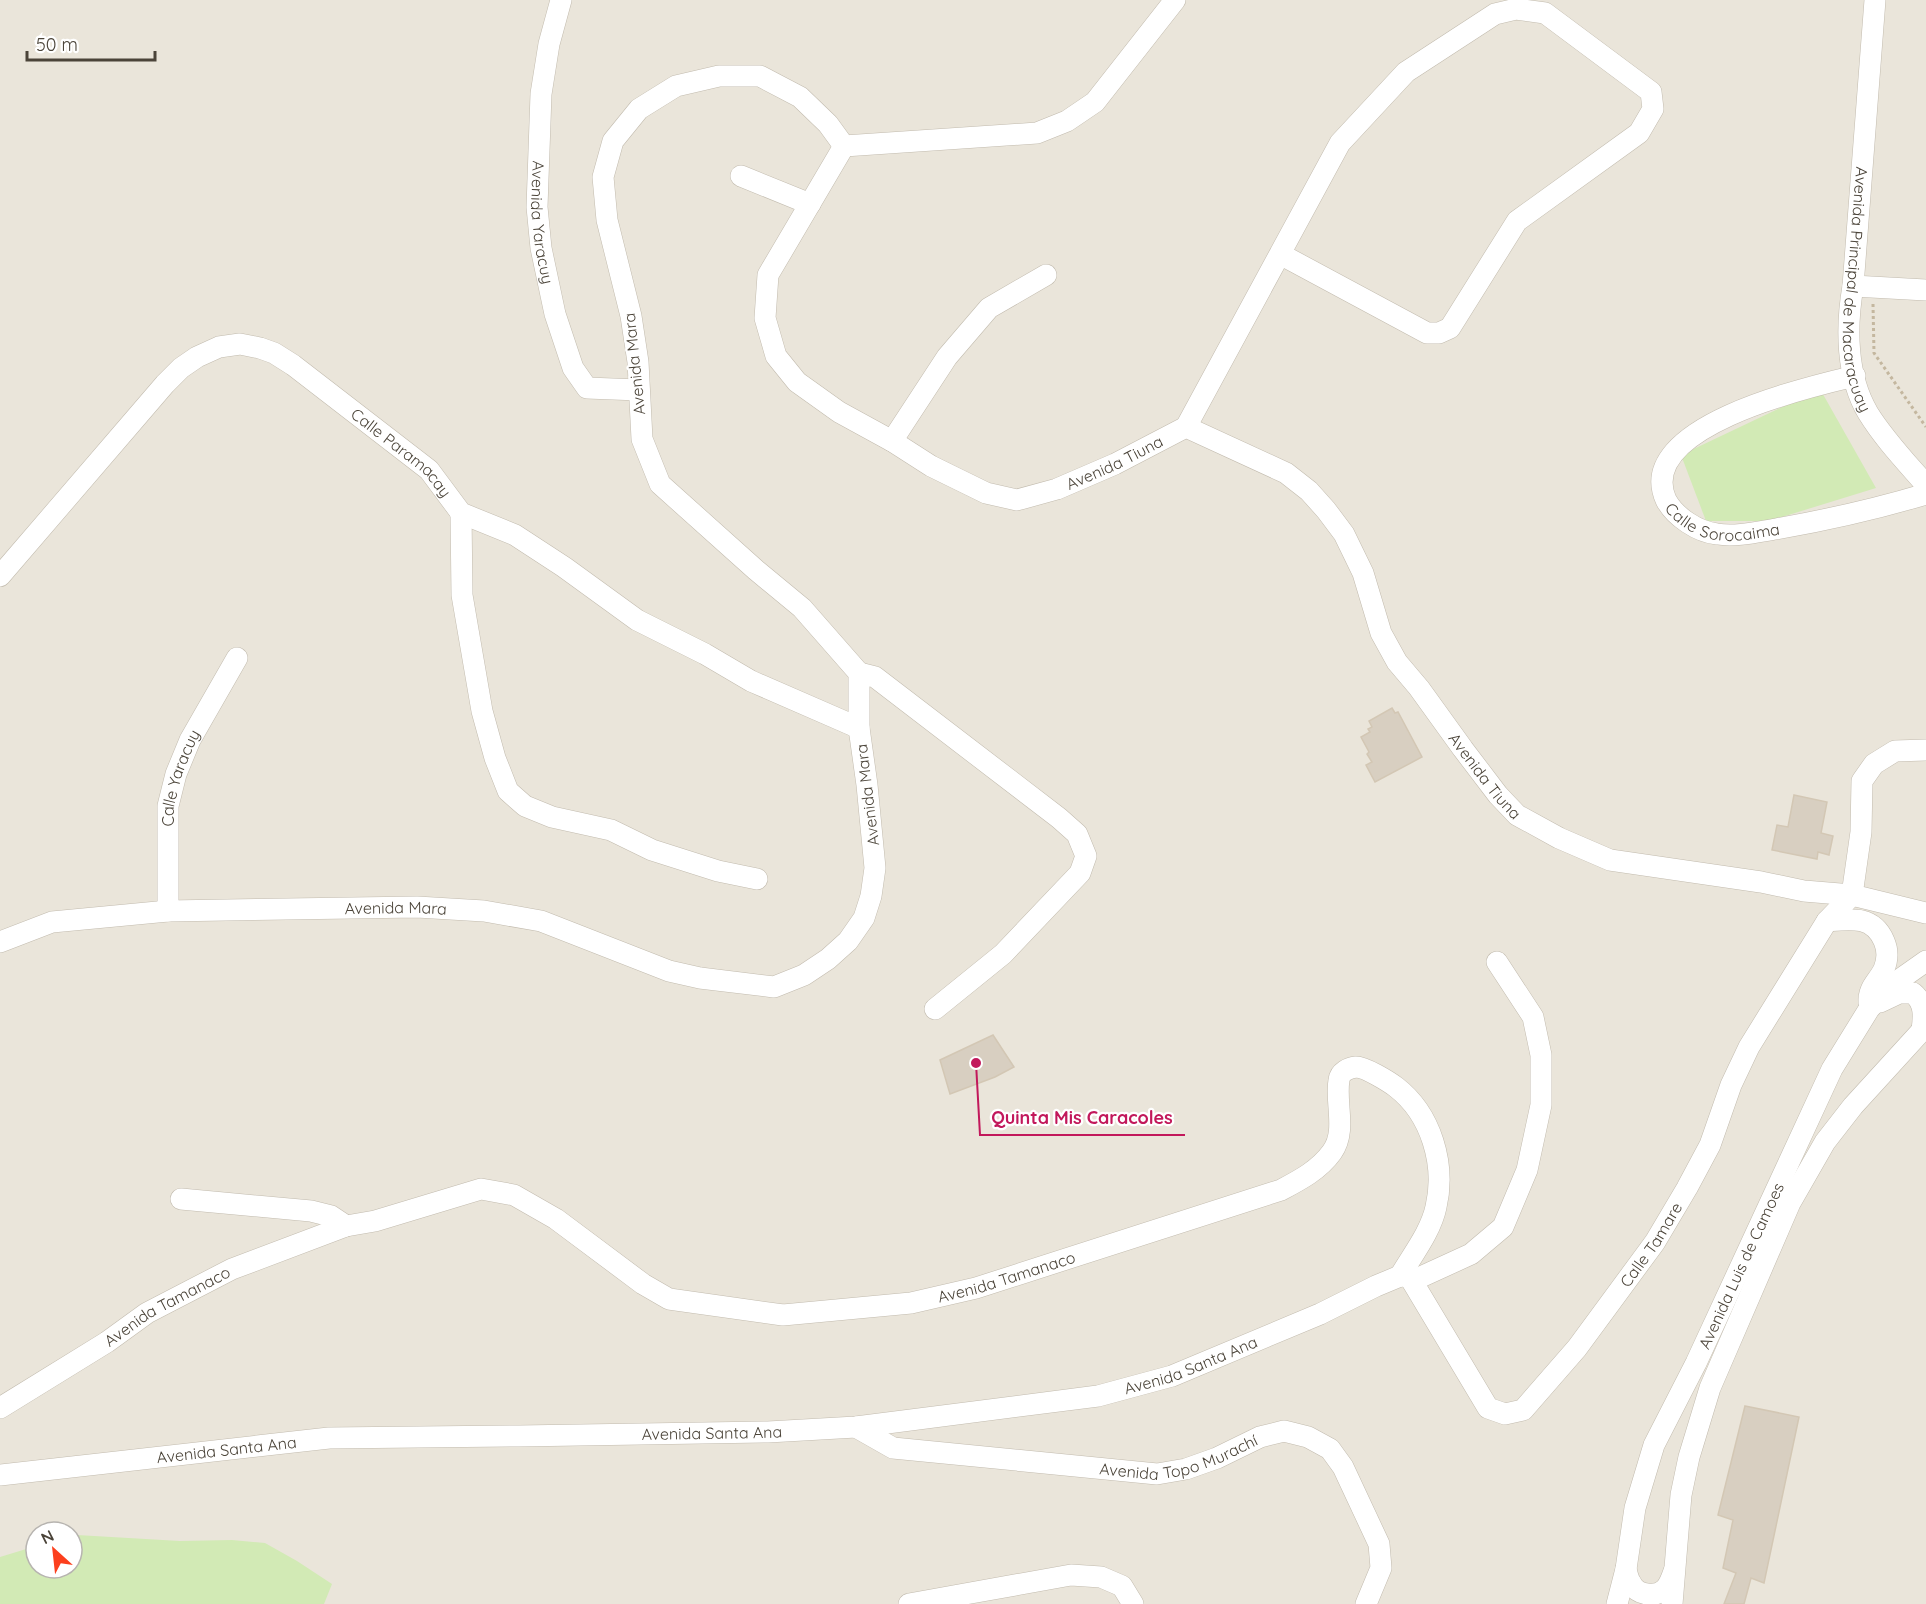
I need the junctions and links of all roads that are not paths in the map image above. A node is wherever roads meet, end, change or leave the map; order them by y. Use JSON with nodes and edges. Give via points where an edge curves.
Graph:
{"nodes":[{"id":1,"x":561,"y":0,"type":"edge"},
{"id":2,"x":1875,"y":0,"type":"edge"},
{"id":3,"x":1171,"y":1,"type":"edge"},
{"id":4,"x":844,"y":146,"type":"junction"},
{"id":5,"x":741,"y":176,"type":"dead end"},
{"id":6,"x":810,"y":204,"type":"junction"},
{"id":7,"x":1280,"y":254,"type":"junction"},
{"id":8,"x":1047,"y":275,"type":"dead end"},
{"id":9,"x":1852,"y":286,"type":"junction"},
{"id":10,"x":1926,"y":290,"type":"edge"},
{"id":11,"x":1855,"y":376,"type":"junction"},
{"id":12,"x":639,"y":390,"type":"junction"},
{"id":13,"x":1186,"y":427,"type":"junction"},
{"id":14,"x":892,"y":441,"type":"junction"},
{"id":15,"x":1926,"y":485,"type":"edge"},
{"id":16,"x":1926,"y":494,"type":"edge"},
{"id":17,"x":461,"y":513,"type":"junction"},
{"id":18,"x":0,"y":576,"type":"edge"},
{"id":19,"x":237,"y":658,"type":"dead end"},
{"id":20,"x":859,"y":673,"type":"junction"},
{"id":21,"x":859,"y":728,"type":"junction"},
{"id":22,"x":1926,"y":750,"type":"edge"},
{"id":23,"x":757,"y":879,"type":"dead end"},
{"id":24,"x":1852,"y":895,"type":"junction"},
{"id":25,"x":1905,"y":909,"type":"junction"},
{"id":26,"x":168,"y":911,"type":"junction"},
{"id":27,"x":1926,"y":913,"type":"edge"},
{"id":28,"x":1827,"y":921,"type":"junction"},
{"id":29,"x":1926,"y":925,"type":"edge"},
{"id":30,"x":0,"y":942,"type":"edge"},
{"id":31,"x":1926,"y":961,"type":"edge"},
{"id":32,"x":1497,"y":962,"type":"dead end"},
{"id":33,"x":935,"y":1009,"type":"dead end"},
{"id":34,"x":1869,"y":1009,"type":"junction"},
{"id":35,"x":1924,"y":1028,"type":"edge"},
{"id":36,"x":181,"y":1199,"type":"dead end"},
{"id":37,"x":346,"y":1226,"type":"junction"},
{"id":38,"x":1406,"y":1278,"type":"junction"},
{"id":39,"x":0,"y":1408,"type":"edge"},
{"id":40,"x":856,"y":1427,"type":"junction"},
{"id":41,"x":0,"y":1475,"type":"edge"},
{"id":42,"x":1676,"y":1567,"type":"junction"},
{"id":43,"x":1626,"y":1569,"type":"junction"},
{"id":44,"x":909,"y":1604,"type":"edge"},
{"id":45,"x":1133,"y":1604,"type":"edge"},
{"id":46,"x":1366,"y":1604,"type":"edge"},
{"id":47,"x":1617,"y":1604,"type":"edge"},
{"id":48,"x":1672,"y":1604,"type":"edge"}],
"edges":[{"from":1,"to":12,"type":"street","name":"Avenida Yaracuy","via":[[541,94],[537,184],[541,248],[555,314],[573,368],[587,388]]},
{"from":2,"to":9,"type":"street","name":"Avenida Principal de Macaracuay"},
{"from":3,"to":4,"type":"street","via":[[1095,102],[1067,121],[1037,133]]},
{"from":4,"to":6,"type":"street","name":"Avenida Tiuna"},
{"from":4,"to":12,"type":"street","name":"Avenida Mara","via":[[800,97],[760,76],[719,76],[676,86],[639,110],[613,141],[603,177],[607,220],[631,316]]},
{"from":5,"to":6,"type":"street"},
{"from":6,"to":14,"type":"street","name":"Avenida Tiuna","via":[[768,275],[765,318],[776,356],[797,382],[838,412]]},
{"from":7,"to":7,"type":"street","via":[[1340,143],[1406,72],[1496,14],[1516,9],[1545,13],[1652,92],[1653,109],[1639,133],[1517,221],[1450,328],[1439,333],[1427,333]]},
{"from":7,"to":13,"type":"street"},
{"from":8,"to":14,"type":"street","via":[[988,309],[947,357]]},
{"from":9,"to":10,"type":"street"},
{"from":9,"to":11,"type":"street","name":"Avenida Principal de Macaracuay","via":[[1848,331]]},
{"from":11,"to":15,"type":"street","name":"Avenida Principal de Macaracuay","via":[[1867,412]]},
{"from":11,"to":16,"type":"street","name":"Calle Sorocaima","via":[[1733,413],[1694,434],[1674,451],[1662,472],[1665,497],[1673,512],[1716,534],[1743,534],[1865,512]]},
{"from":12,"to":20,"type":"street","name":"Avenida Mara","via":[[642,439],[660,484],[802,608]]},
{"from":13,"to":14,"type":"street","name":"Avenida Tiuna","via":[[1115,464],[1057,489],[1017,500],[986,493]]},
{"from":13,"to":24,"type":"street","name":"Avenida Tiuna","via":[[1286,473],[1326,510],[1344,534],[1363,573],[1381,633],[1397,663],[1517,815],[1610,860]]},
{"from":17,"to":18,"type":"street","name":"Calle Paramacay","via":[[429,470],[293,364],[267,350],[240,344],[219,347],[181,368]]},
{"from":17,"to":21,"type":"street","name":"Calle Paramacay","via":[[515,535],[637,620],[752,681]]},
{"from":17,"to":23,"type":"street","via":[[462,595],[482,711],[508,791],[525,806],[552,817],[611,830],[652,850]]},
{"from":19,"to":26,"type":"street","name":"Calle Yaracuy","via":[[190,740],[176,774],[168,806]]},
{"from":20,"to":21,"type":"street","name":"Avenida Mara"},
{"from":20,"to":33,"type":"street","via":[[875,676],[1059,818],[1077,834],[1086,856],[1080,873],[1003,954]]},
{"from":21,"to":26,"type":"street","name":"Avenida Mara","via":[[875,868],[864,918],[848,941],[828,959],[804,975],[774,987],[669,971],[542,921],[484,911],[417,907]]},
{"from":22,"to":24,"type":"street","via":[[1895,751],[1874,764],[1862,781],[1861,832]]},
{"from":24,"to":25,"type":"street","name":"Avenida Tiuna"},
{"from":24,"to":28,"type":"street","name":"Calle Tamare"},
{"from":25,"to":27,"type":"street","name":"Avenida Tiuna"},
{"from":25,"to":29,"type":"street"},
{"from":26,"to":30,"type":"street","name":"Avenida Mara","via":[[52,922]]},
{"from":28,"to":34,"type":"street","via":[[1866,921],[1875,926],[1885,942],[1887,958],[1869,993]]},
{"from":28,"to":38,"type":"street","name":"Calle Tamare","via":[[1749,1047],[1710,1145],[1660,1233],[1577,1348],[1522,1410],[1505,1414],[1488,1408]]},
{"from":31,"to":34,"type":"street","name":"Avenida Luis de Camoes","via":[[1889,987]]},
{"from":32,"to":38,"type":"street","name":"Avenida Santa Ana","via":[[1533,1017],[1541,1055],[1541,1105],[1527,1170],[1503,1227],[1471,1254]]},
{"from":34,"to":35,"type":"street","via":[[1890,996],[1913,993],[1924,1012]]},
{"from":34,"to":43,"type":"street","name":"Avenida Luis de Camoes","via":[[1832,1069],[1654,1445],[1635,1508]]},
{"from":35,"to":42,"type":"street","name":"Avenida Luis de Camoes","via":[[1852,1106],[1825,1142],[1790,1203],[1710,1388],[1684,1476]]},
{"from":36,"to":37,"type":"street","via":[[311,1210],[331,1215]]},
{"from":37,"to":38,"type":"street","name":"Avenida Tamanaco","via":[[481,1189],[514,1195],[556,1219],[669,1299],[783,1315],[911,1303],[976,1287],[1281,1190],[1313,1173],[1333,1150],[1340,1129],[1339,1078],[1346,1070],[1358,1067],[1389,1082],[1420,1112],[1431,1132],[1437,1156],[1436,1207]]},
{"from":37,"to":39,"type":"street","name":"Avenida Tamanaco","via":[[232,1269],[147,1313]]},
{"from":38,"to":40,"type":"street","name":"Avenida Santa Ana","via":[[1376,1286],[1320,1314],[1172,1376],[1098,1396]]},
{"from":40,"to":41,"type":"street","name":"Avenida Santa Ana","via":[[768,1432],[329,1438]]},
{"from":40,"to":46,"type":"street","name":"Avenida Topo Murachí","via":[[893,1448],[1157,1474],[1186,1469],[1260,1437],[1284,1431],[1308,1437],[1330,1449],[1343,1467],[1379,1544],[1381,1568]]},
{"from":42,"to":43,"type":"street","via":[[1667,1588],[1649,1594],[1635,1589]]},
{"from":42,"to":48,"type":"street","name":"Avenida Luis de Camoes"},
{"from":43,"to":47,"type":"street","name":"Avenida Luis de Camoes"},
{"from":44,"to":45,"type":"street","via":[[1071,1575],[1101,1577],[1122,1586]]}]}
